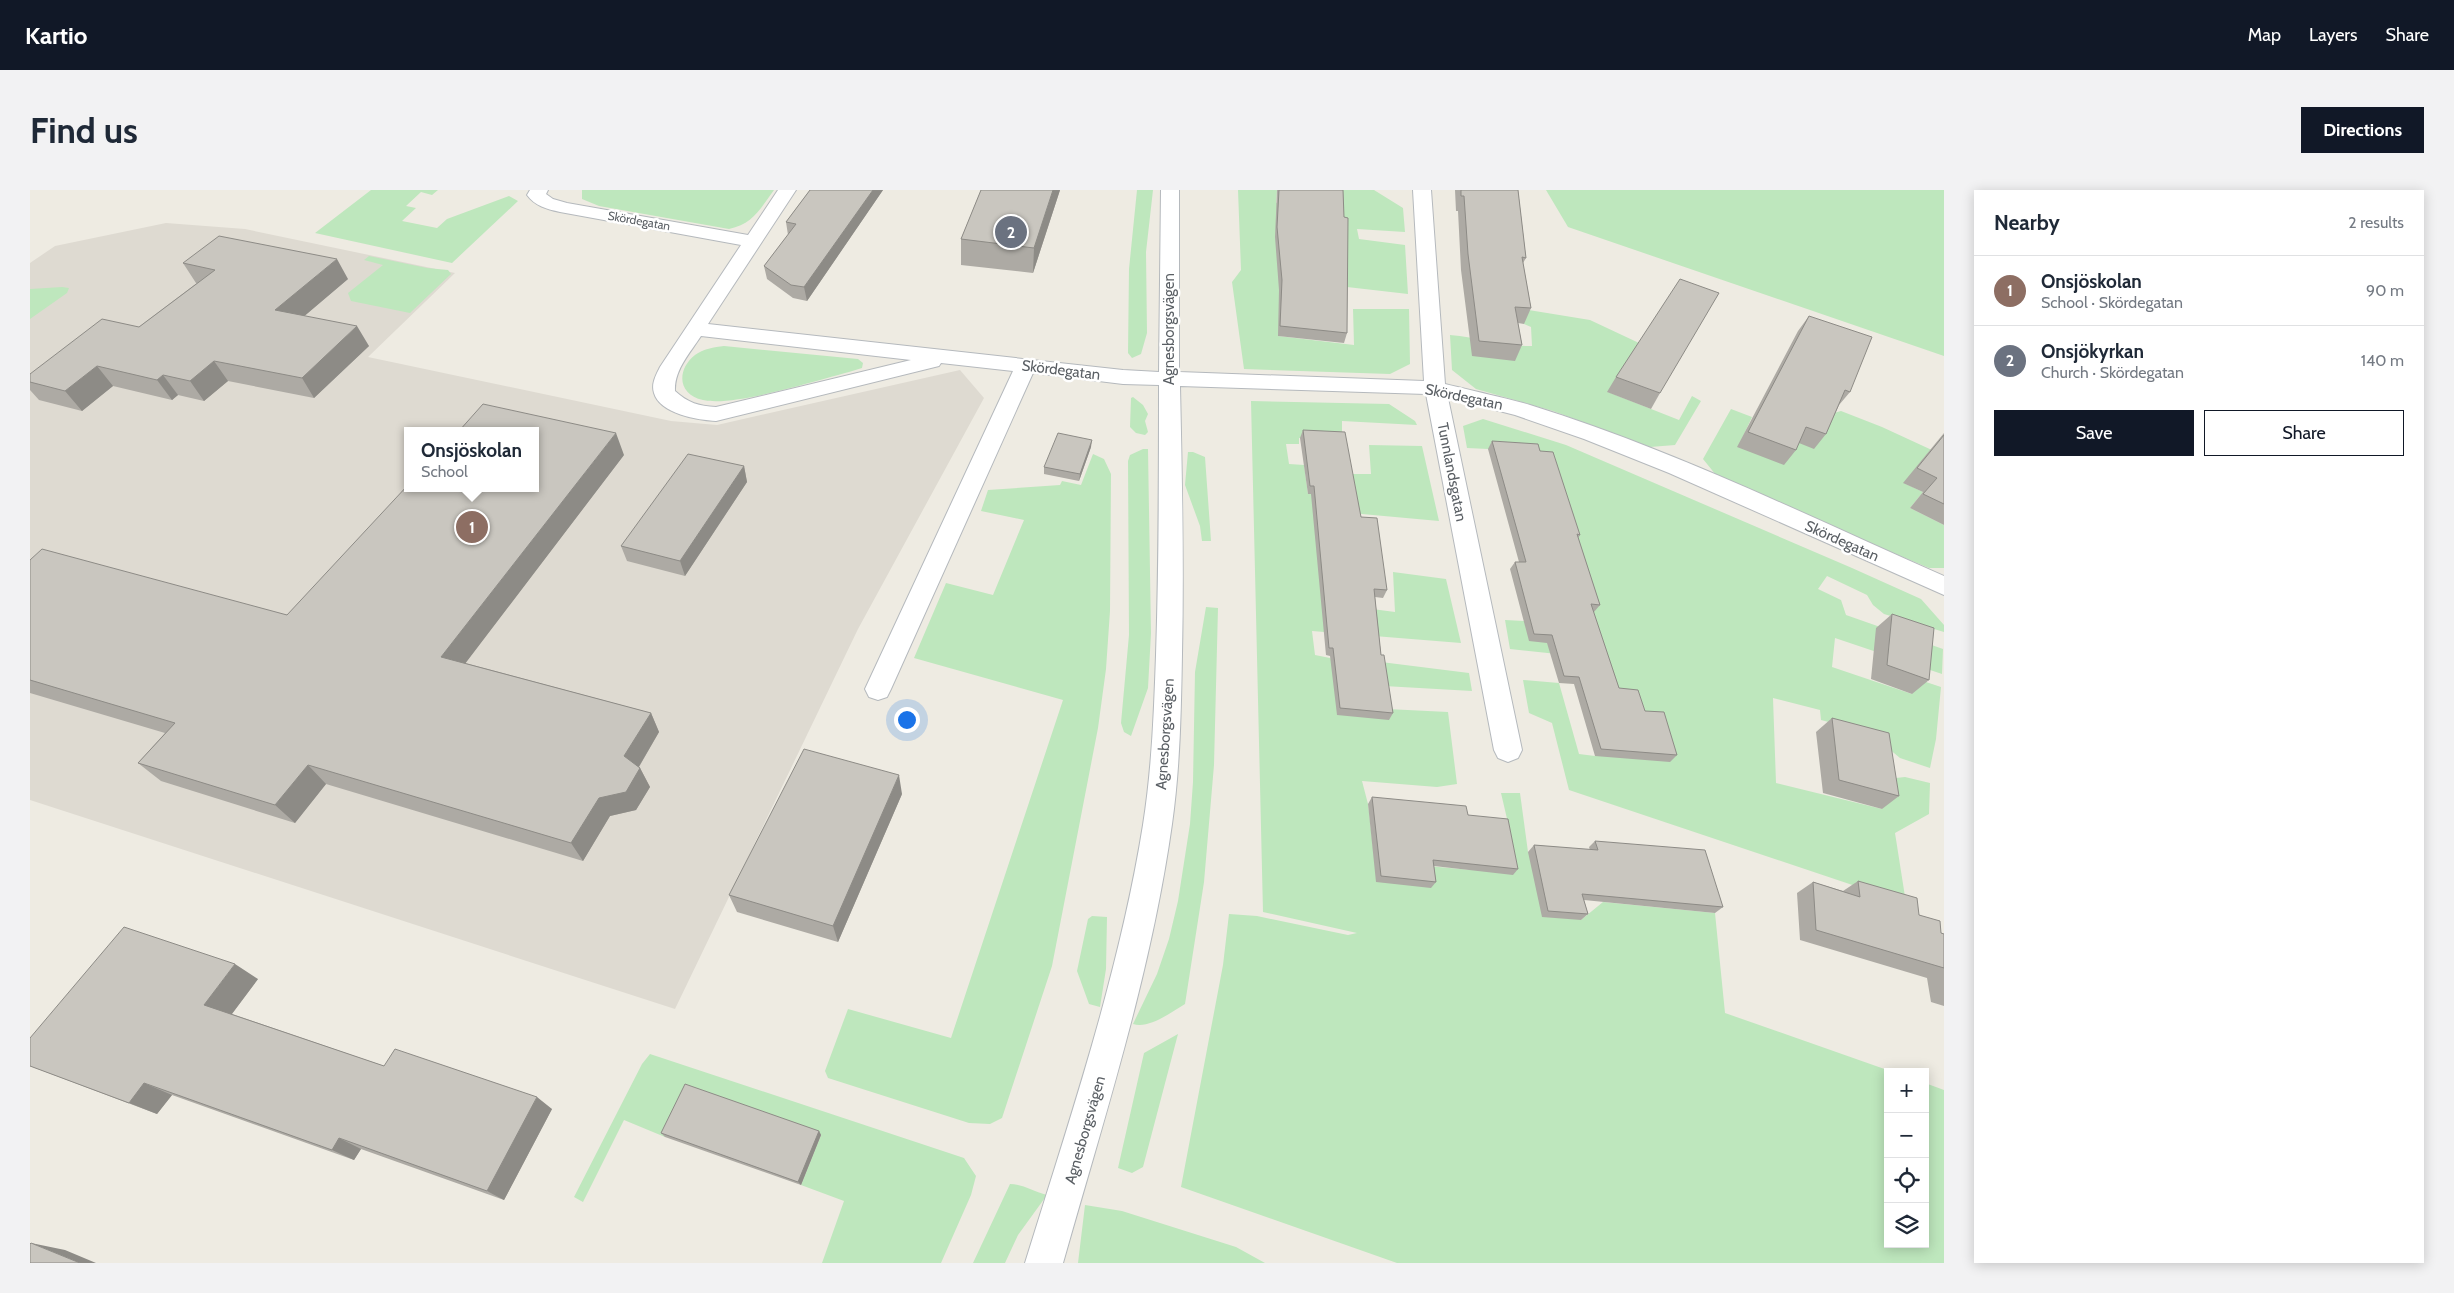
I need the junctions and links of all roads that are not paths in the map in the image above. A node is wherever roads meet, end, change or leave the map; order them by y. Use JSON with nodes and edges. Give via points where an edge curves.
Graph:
{"nodes":[{"id":1,"x":539,"y":190,"type":"edge"},
{"id":2,"x":787,"y":190,"type":"edge"},
{"id":3,"x":1170,"y":190,"type":"edge"},
{"id":4,"x":1422,"y":190,"type":"edge"},
{"id":5,"x":751,"y":241,"type":"junction"},
{"id":6,"x":695,"y":329,"type":"junction"},
{"id":7,"x":950,"y":356,"type":"junction"},
{"id":8,"x":1026,"y":366,"type":"junction"},
{"id":9,"x":1169,"y":379,"type":"junction"},
{"id":10,"x":1435,"y":388,"type":"junction"},
{"id":11,"x":1944,"y":586,"type":"edge"},
{"id":12,"x":878,"y":689,"type":"dead end"},
{"id":13,"x":1508,"y":750,"type":"dead end"},
{"id":14,"x":1044,"y":1263,"type":"edge"}],
"edges":[{"from":1,"to":5,"type":"street","name":"Skördegatan","via":[[536,195],[539,199],[566,208]]},
{"from":2,"to":5,"type":"street","name":"Skördegatan"},
{"from":3,"to":9,"type":"street","name":"Agnesborgsvägen"},
{"from":4,"to":10,"type":"street","name":"Tunnlandsgatan"},
{"from":5,"to":6,"type":"street","name":"Skördegatan"},
{"from":6,"to":7,"type":"street","name":"Skördegatan"},
{"from":6,"to":7,"type":"street","name":"Skördegatan","via":[[664,381],[664,392],[677,406],[695,413],[716,414]]},
{"from":7,"to":8,"type":"street","name":"Skördegatan"},
{"from":8,"to":9,"type":"street","name":"Skördegatan"},
{"from":8,"to":12,"type":"street"},
{"from":9,"to":10,"type":"street","name":"Skördegatan"},
{"from":9,"to":14,"type":"street","name":"Agnesborgsvägen","via":[[1172,550],[1168,713],[1158,823],[1140,926],[1110,1041]]},
{"from":10,"to":11,"type":"street","name":"Skördegatan","via":[[1522,410],[1600,438],[1677,468]]},
{"from":10,"to":13,"type":"street","name":"Tunnlandsgatan"}]}
